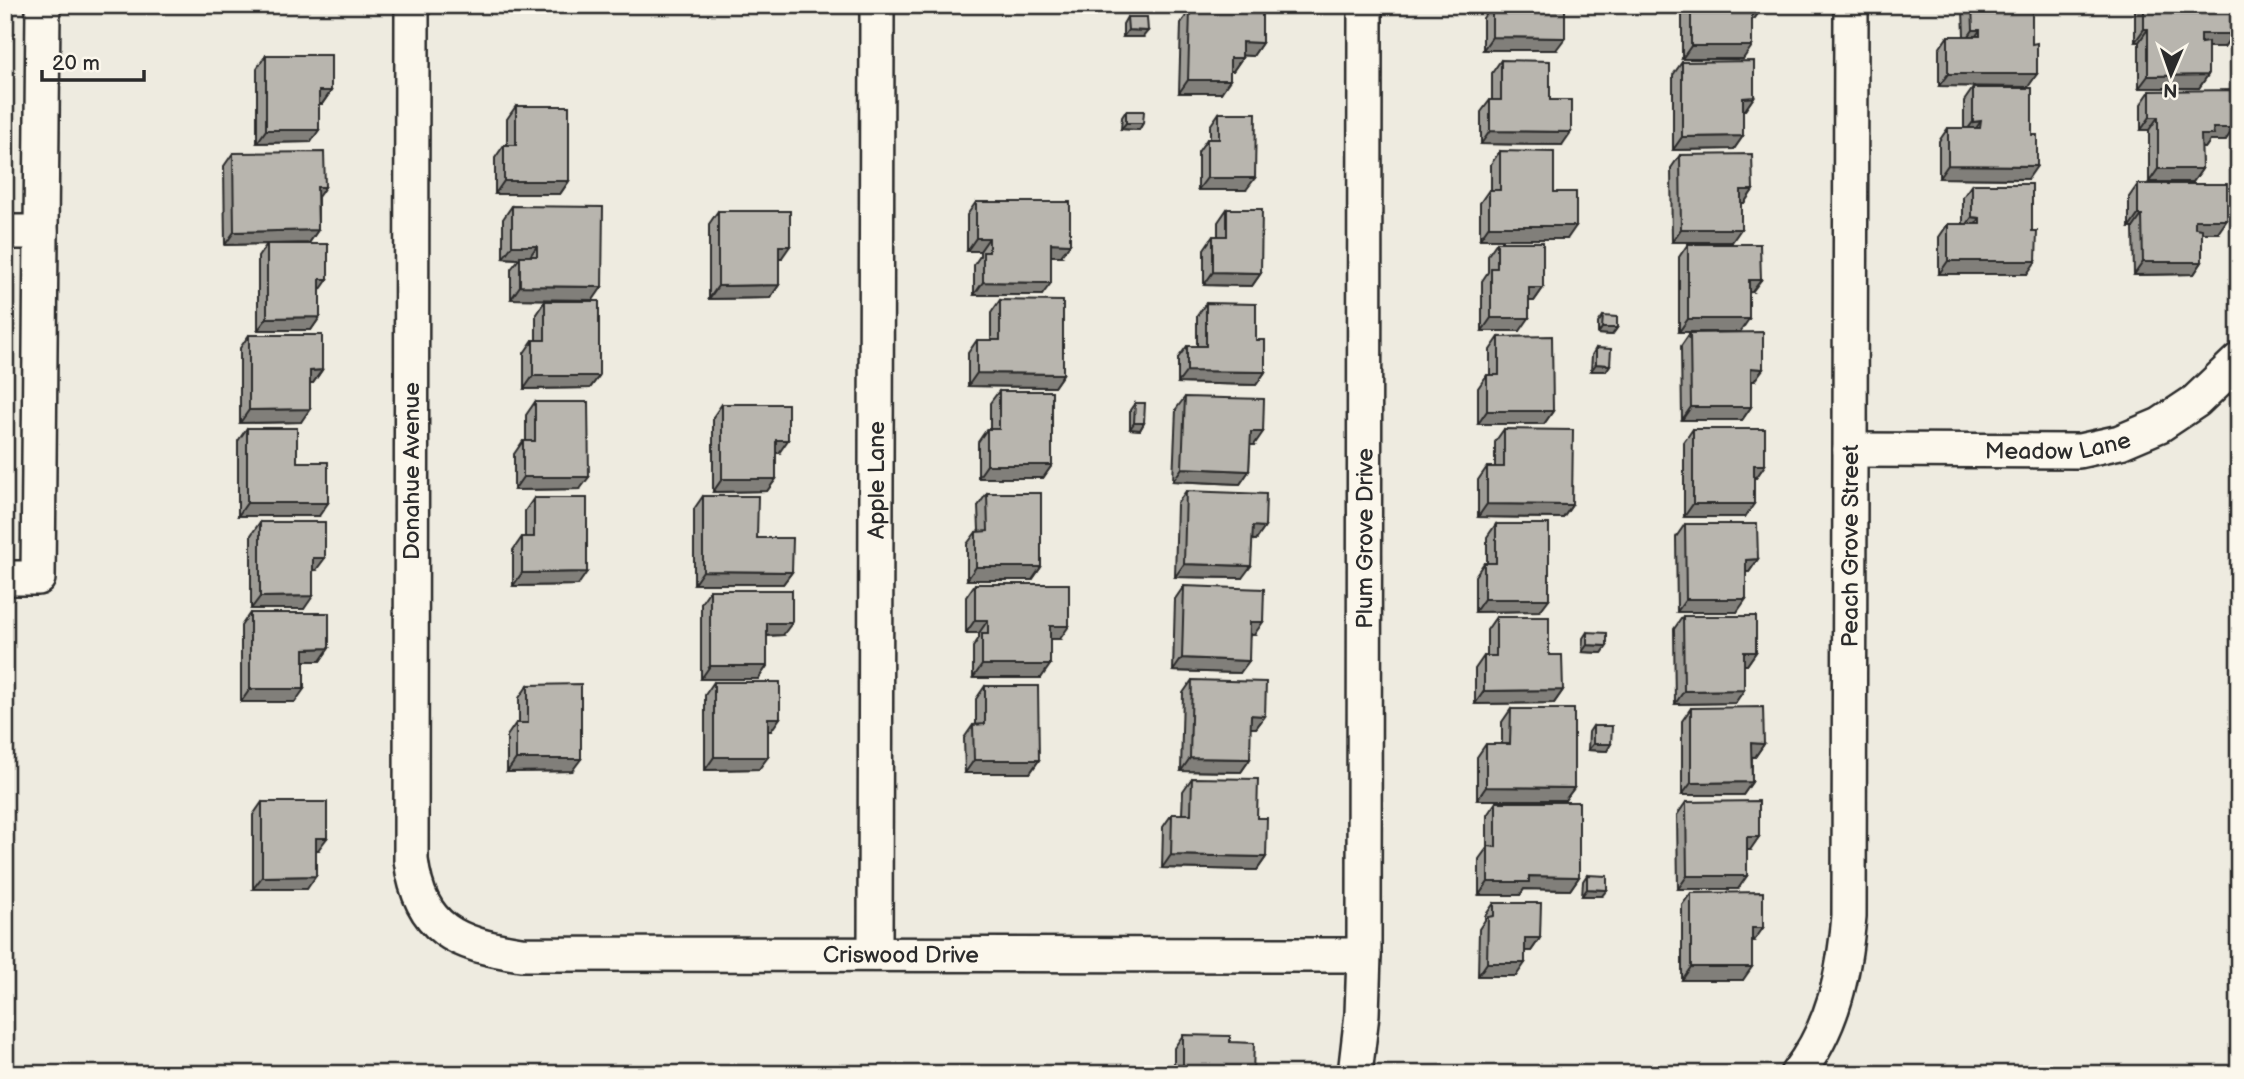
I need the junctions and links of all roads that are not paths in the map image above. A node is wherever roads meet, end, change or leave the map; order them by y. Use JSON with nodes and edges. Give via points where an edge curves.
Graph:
{"nodes":[{"id":1,"x":43,"y":5,"type":"edge"},
{"id":2,"x":412,"y":5,"type":"edge"},
{"id":3,"x":877,"y":5,"type":"edge"},
{"id":4,"x":1365,"y":5,"type":"edge"},
{"id":5,"x":1851,"y":5,"type":"edge"},
{"id":6,"x":5,"y":232,"type":"edge"},
{"id":7,"x":41,"y":232,"type":"junction"},
{"id":8,"x":2239,"y":360,"type":"edge"},
{"id":9,"x":1850,"y":450,"type":"junction"},
{"id":10,"x":5,"y":578,"type":"edge"},
{"id":11,"x":442,"y":928,"type":"joint"},
{"id":12,"x":875,"y":954,"type":"junction"},
{"id":13,"x":1364,"y":956,"type":"junction"},
{"id":14,"x":1355,"y":1074,"type":"edge"},
{"id":15,"x":1797,"y":1074,"type":"edge"}],
"edges":[{"from":1,"to":7,"type":"street"},
{"from":2,"to":11,"type":"street","name":"Donahue Avenue","via":[[411,860],[414,884],[425,910]]},
{"from":3,"to":12,"type":"street","name":"Apple Lane"},
{"from":4,"to":13,"type":"street","name":"Plum Grove Drive"},
{"from":5,"to":9,"type":"street","name":"Peach Grove Street"},
{"from":6,"to":7,"type":"street"},
{"from":7,"to":10,"type":"street","via":[[38,578]]},
{"from":8,"to":9,"type":"street","name":"Meadow Lane","via":[[2196,401],[2160,425],[2120,442],[2079,451]]},
{"from":9,"to":15,"type":"street","name":"Peach Grove Street","via":[[1846,954],[1839,992],[1823,1032]]},
{"from":11,"to":12,"type":"street","name":"Criswood Drive","via":[[466,942],[521,954]]},
{"from":12,"to":13,"type":"street","name":"Criswood Drive"},
{"from":13,"to":14,"type":"street","name":"Plum Grove Drive"}]}
